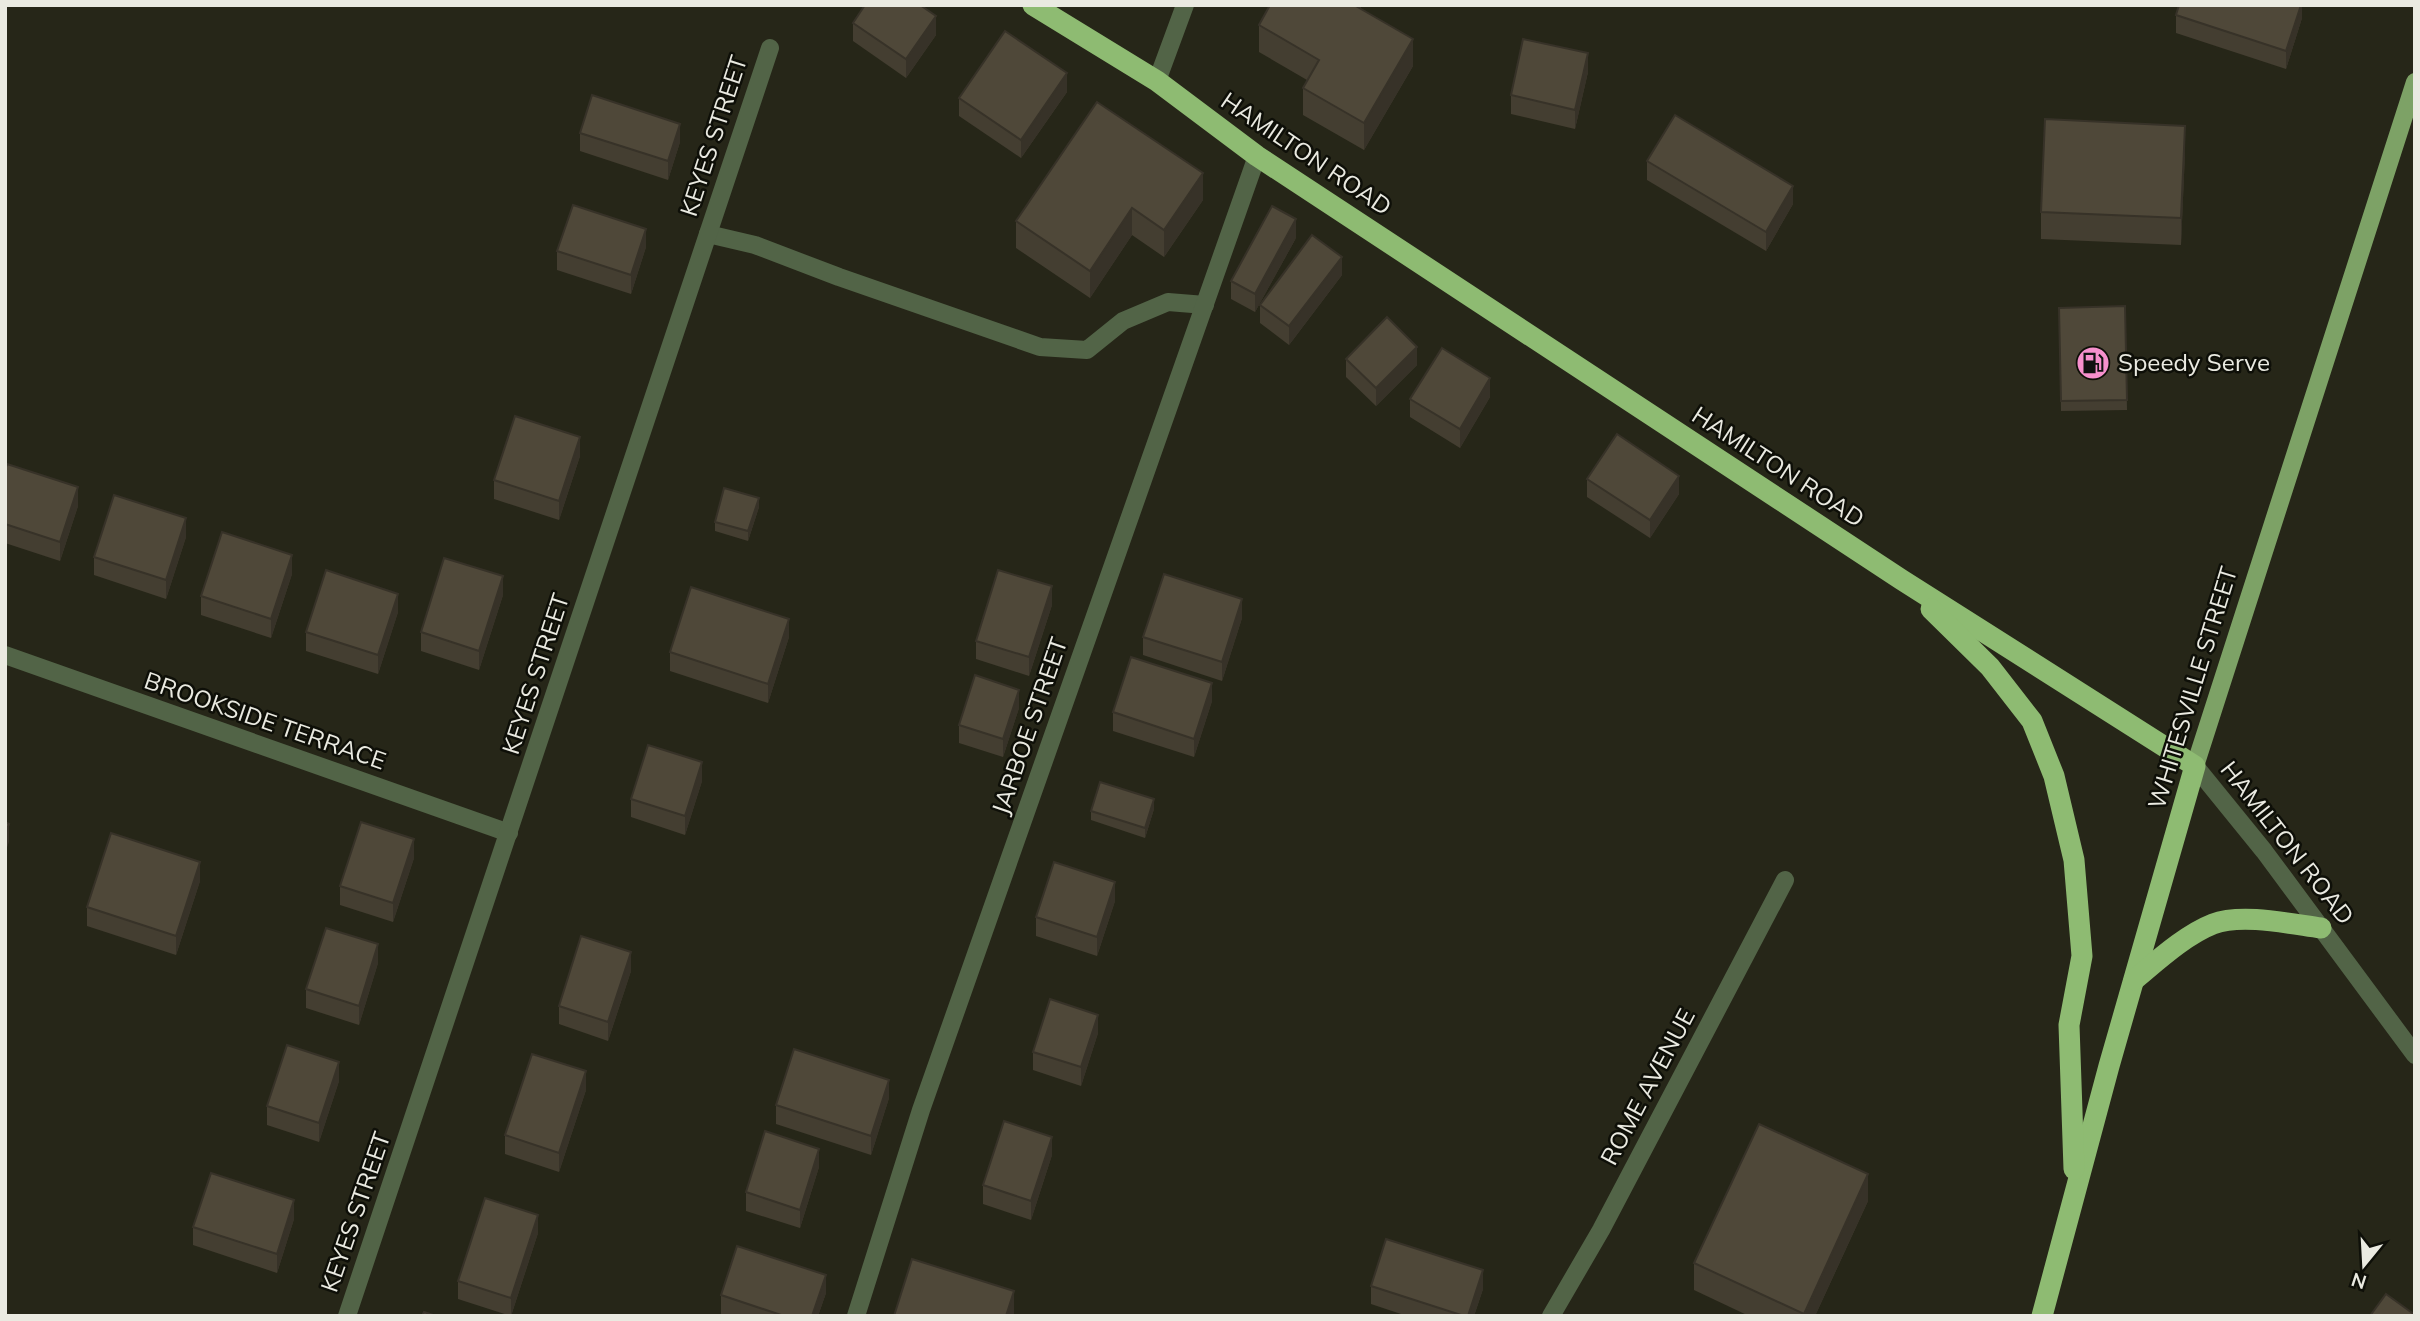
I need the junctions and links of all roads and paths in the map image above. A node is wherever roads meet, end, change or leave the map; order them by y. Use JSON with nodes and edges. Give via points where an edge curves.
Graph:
{"nodes":[{"id":1,"x":1033,"y":5,"type":"edge"},
{"id":2,"x":1185,"y":5,"type":"edge"},
{"id":3,"x":769,"y":48,"type":"dead end"},
{"id":4,"x":1157,"y":82,"type":"junction"},
{"id":5,"x":2415,"y":82,"type":"edge"},
{"id":6,"x":1257,"y":156,"type":"junction"},
{"id":7,"x":708,"y":234,"type":"junction"},
{"id":8,"x":1205,"y":305,"type":"junction"},
{"id":9,"x":1902,"y":580,"type":"junction"},
{"id":10,"x":5,"y":655,"type":"edge"},
{"id":11,"x":2195,"y":766,"type":"junction"},
{"id":12,"x":509,"y":833,"type":"junction"},
{"id":13,"x":1785,"y":880,"type":"dead end"},
{"id":14,"x":2321,"y":928,"type":"junction"},
{"id":15,"x":2134,"y":980,"type":"junction"},
{"id":16,"x":2415,"y":1055,"type":"edge"},
{"id":17,"x":2074,"y":1194,"type":"junction"},
{"id":18,"x":347,"y":1316,"type":"edge"},
{"id":19,"x":856,"y":1316,"type":"edge"},
{"id":20,"x":1551,"y":1316,"type":"edge"},
{"id":21,"x":2042,"y":1316,"type":"edge"}],
"edges":[{"from":1,"to":4,"type":"highway","name":"HAMILTON ROAD"},
{"from":2,"to":4,"type":"street"},
{"from":3,"to":7,"type":"street","name":"KEYES STREET"},
{"from":4,"to":6,"type":"highway","name":"HAMILTON ROAD"},
{"from":5,"to":11,"type":"main road","name":"WHITESVILLE STREET"},
{"from":6,"to":8,"type":"street","name":"JARBOE STREET"},
{"from":6,"to":9,"type":"highway","name":"HAMILTON ROAD"},
{"from":7,"to":8,"type":"street","via":[[755,245],[1040,347],[1087,351],[1123,321],[1168,302]]},
{"from":7,"to":12,"type":"street","name":"KEYES STREET"},
{"from":8,"to":19,"type":"street","name":"JARBOE STREET","via":[[921,1110]]},
{"from":9,"to":11,"type":"highway","name":"HAMILTON ROAD"},
{"from":9,"to":17,"type":"highway","via":[[1990,667],[2032,720],[2054,776],[2074,859],[2082,956],[2069,1025]]},
{"from":10,"to":12,"type":"street","name":"BROOKSIDE TERRACE"},
{"from":11,"to":14,"type":"street","name":"HAMILTON ROAD"},
{"from":11,"to":15,"type":"highway","name":"WHITESVILLE STREET"},
{"from":12,"to":18,"type":"street","name":"KEYES STREET"},
{"from":13,"to":20,"type":"street","name":"ROME AVENUE"},
{"from":14,"to":15,"type":"highway","via":[[2258,919],[2214,923],[2175,946]]},
{"from":14,"to":16,"type":"street","name":"HAMILTON ROAD"},
{"from":15,"to":17,"type":"highway","name":"WHITESVILLE STREET"},
{"from":17,"to":21,"type":"highway","name":"WHITESVILLE STREET"}]}
